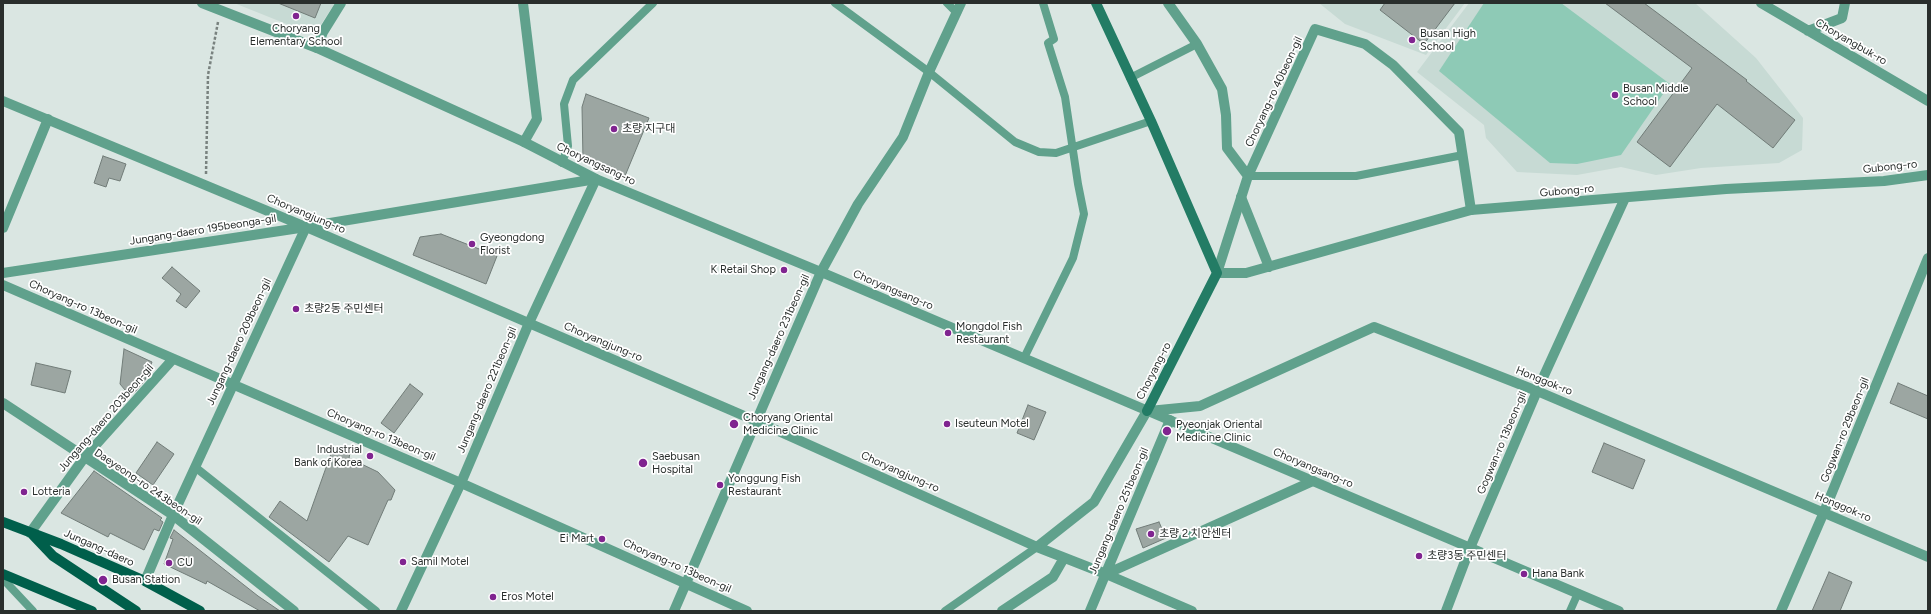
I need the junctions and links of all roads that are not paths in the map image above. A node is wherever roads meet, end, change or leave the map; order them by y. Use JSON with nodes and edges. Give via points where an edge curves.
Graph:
{"nodes":[{"id":1,"x":202,"y":3,"type":"edge"},
{"id":2,"x":341,"y":3,"type":"edge"},
{"id":3,"x":523,"y":3,"type":"edge"},
{"id":4,"x":653,"y":3,"type":"edge"},
{"id":5,"x":835,"y":3,"type":"edge"},
{"id":6,"x":948,"y":3,"type":"edge"},
{"id":7,"x":961,"y":3,"type":"edge"},
{"id":8,"x":1043,"y":3,"type":"edge"},
{"id":9,"x":1096,"y":3,"type":"edge"},
{"id":10,"x":1168,"y":3,"type":"edge"},
{"id":11,"x":1761,"y":3,"type":"edge"},
{"id":12,"x":1845,"y":3,"type":"edge"},
{"id":13,"x":957,"y":13,"type":"junction"},
{"id":14,"x":1808,"y":31,"type":"junction"},
{"id":15,"x":1197,"y":44,"type":"junction"},
{"id":16,"x":317,"y":48,"type":"junction"},
{"id":17,"x":929,"y":72,"type":"junction"},
{"id":18,"x":1130,"y":78,"type":"junction"},
{"id":19,"x":3,"y":101,"type":"edge"},
{"id":20,"x":1928,"y":101,"type":"edge"},
{"id":21,"x":48,"y":119,"type":"junction"},
{"id":22,"x":1151,"y":121,"type":"junction"},
{"id":23,"x":524,"y":142,"type":"junction"},
{"id":24,"x":1073,"y":148,"type":"junction"},
{"id":25,"x":1463,"y":155,"type":"junction"},
{"id":26,"x":562,"y":163,"type":"junction"},
{"id":27,"x":1928,"y":175,"type":"edge"},
{"id":28,"x":1248,"y":176,"type":"junction"},
{"id":29,"x":596,"y":179,"type":"junction"},
{"id":30,"x":1240,"y":197,"type":"junction"},
{"id":31,"x":1625,"y":198,"type":"junction"},
{"id":32,"x":1471,"y":210,"type":"junction"},
{"id":33,"x":306,"y":227,"type":"junction"},
{"id":34,"x":3,"y":228,"type":"edge"},
{"id":35,"x":1928,"y":258,"type":"edge"},
{"id":36,"x":1269,"y":267,"type":"junction"},
{"id":37,"x":821,"y":272,"type":"junction"},
{"id":38,"x":3,"y":273,"type":"edge"},
{"id":39,"x":1217,"y":273,"type":"junction"},
{"id":40,"x":3,"y":285,"type":"edge"},
{"id":41,"x":529,"y":323,"type":"junction"},
{"id":42,"x":1024,"y":358,"type":"junction"},
{"id":43,"x":173,"y":359,"type":"junction"},
{"id":44,"x":233,"y":384,"type":"junction"},
{"id":45,"x":1537,"y":391,"type":"junction"},
{"id":46,"x":3,"y":402,"type":"edge"},
{"id":47,"x":1147,"y":411,"type":"junction"},
{"id":48,"x":1170,"y":420,"type":"junction"},
{"id":49,"x":756,"y":421,"type":"junction"},
{"id":50,"x":84,"y":458,"type":"junction"},
{"id":51,"x":195,"y":467,"type":"junction"},
{"id":52,"x":1313,"y":481,"type":"junction"},
{"id":53,"x":461,"y":483,"type":"junction"},
{"id":54,"x":1824,"y":512,"type":"junction"},
{"id":55,"x":172,"y":515,"type":"junction"},
{"id":56,"x":3,"y":522,"type":"edge"},
{"id":57,"x":30,"y":532,"type":"junction"},
{"id":58,"x":1037,"y":547,"type":"junction"},
{"id":59,"x":1470,"y":548,"type":"junction"},
{"id":60,"x":1928,"y":557,"type":"edge"},
{"id":61,"x":1064,"y":558,"type":"junction"},
{"id":62,"x":3,"y":574,"type":"edge"},
{"id":63,"x":1106,"y":574,"type":"junction"},
{"id":64,"x":3,"y":579,"type":"edge"},
{"id":65,"x":145,"y":581,"type":"junction"},
{"id":66,"x":687,"y":583,"type":"junction"},
{"id":67,"x":1578,"y":593,"type":"junction"},
{"id":68,"x":33,"y":611,"type":"edge"},
{"id":69,"x":92,"y":611,"type":"edge"},
{"id":70,"x":136,"y":611,"type":"edge"},
{"id":71,"x":200,"y":611,"type":"edge"},
{"id":72,"x":294,"y":611,"type":"edge"},
{"id":73,"x":376,"y":611,"type":"edge"},
{"id":74,"x":401,"y":611,"type":"edge"},
{"id":75,"x":674,"y":611,"type":"edge"},
{"id":76,"x":747,"y":611,"type":"edge"},
{"id":77,"x":945,"y":611,"type":"edge"},
{"id":78,"x":1002,"y":611,"type":"edge"},
{"id":79,"x":1090,"y":611,"type":"edge"},
{"id":80,"x":1192,"y":611,"type":"edge"},
{"id":81,"x":1446,"y":611,"type":"edge"},
{"id":82,"x":1570,"y":611,"type":"edge"},
{"id":83,"x":1619,"y":611,"type":"edge"},
{"id":84,"x":1781,"y":611,"type":"edge"}],
"edges":[{"from":1,"to":16,"type":"street","name":"Choryangsang-ro"},
{"from":2,"to":16,"type":"street","via":[[323,32]]},
{"from":3,"to":23,"type":"street","via":[[537,119]]},
{"from":4,"to":26,"type":"lane","via":[[573,80],[564,104],[568,146]]},
{"from":5,"to":17,"type":"lane"},
{"from":6,"to":13,"type":"lane"},
{"from":7,"to":13,"type":"street","name":"Jungang-daero 231beon-gil"},
{"from":8,"to":24,"type":"lane","via":[[1054,39],[1048,43],[1065,97]]},
{"from":9,"to":18,"type":"main road"},
{"from":10,"to":15,"type":"street"},
{"from":11,"to":14,"type":"street","name":"Choryangbuk-ro"},
{"from":12,"to":14,"type":"street","via":[[1842,18]]},
{"from":13,"to":17,"type":"street","name":"Jungang-daero 231beon-gil"},
{"from":14,"to":20,"type":"street","name":"Choryangbuk-ro"},
{"from":15,"to":18,"type":"lane"},
{"from":15,"to":28,"type":"street","via":[[1222,89],[1227,148]]},
{"from":16,"to":23,"type":"street","name":"Choryangsang-ro"},
{"from":17,"to":24,"type":"lane","via":[[1015,142],[1039,152],[1056,153]]},
{"from":17,"to":37,"type":"street","name":"Jungang-daero 231beon-gil","via":[[903,137],[858,204]]},
{"from":18,"to":22,"type":"main road"},
{"from":19,"to":21,"type":"street","name":"Choryangjung-ro"},
{"from":21,"to":33,"type":"street","name":"Choryangjung-ro"},
{"from":21,"to":34,"type":"street"},
{"from":22,"to":24,"type":"lane"},
{"from":22,"to":39,"type":"main road"},
{"from":23,"to":26,"type":"street","name":"Choryangsang-ro"},
{"from":24,"to":42,"type":"lane","via":[[1084,214],[1073,258]]},
{"from":25,"to":28,"type":"lane","via":[[1356,176]]},
{"from":25,"to":28,"type":"street","name":"Choryang-ro 40beon-gil","via":[[1459,132],[1393,65],[1365,44],[1316,29]]},
{"from":25,"to":32,"type":"street","name":"Choryang-ro 40beon-gil"},
{"from":26,"to":29,"type":"street","name":"Choryangsang-ro"},
{"from":27,"to":31,"type":"street","name":"Gubong-ro","via":[[1884,181]]},
{"from":28,"to":30,"type":"street","name":"Choryang-ro 40beon-gil"},
{"from":29,"to":33,"type":"street","name":"Jungang-daero 195beonga-gil"},
{"from":29,"to":37,"type":"street","name":"Choryangsang-ro"},
{"from":29,"to":41,"type":"street","name":"Jungang-daero 221beon-gil"},
{"from":30,"to":36,"type":"street"},
{"from":30,"to":39,"type":"street","name":"Choryang-ro 40beon-gil"},
{"from":31,"to":32,"type":"street","name":"Gubong-ro"},
{"from":31,"to":45,"type":"street","name":"Gogwan-ro 13beon-gil"},
{"from":32,"to":36,"type":"street","name":"Gubong-ro"},
{"from":33,"to":38,"type":"street","name":"Jungang-daero 195beonga-gil"},
{"from":33,"to":41,"type":"street","name":"Choryangjung-ro"},
{"from":33,"to":44,"type":"street","name":"Jungang-daero 209beon-gil"},
{"from":35,"to":54,"type":"street","name":"Gogwan-ro 29beon-gil"},
{"from":36,"to":39,"type":"street","name":"Gubong-ro","via":[[1246,273]]},
{"from":37,"to":42,"type":"street","name":"Choryangsang-ro"},
{"from":37,"to":49,"type":"street","name":"Jungang-daero 231beon-gil"},
{"from":39,"to":47,"type":"main road","name":"Choryang-ro"},
{"from":40,"to":43,"type":"street","name":"Choryang-ro 13beon-gil"},
{"from":41,"to":49,"type":"street","name":"Choryangjung-ro"},
{"from":41,"to":53,"type":"street","name":"Jungang-daero 221beon-gil"},
{"from":42,"to":47,"type":"street","name":"Choryangsang-ro"},
{"from":43,"to":44,"type":"street","name":"Choryang-ro 13beon-gil"},
{"from":43,"to":50,"type":"street","name":"Jungang-daero 203beon-gil"},
{"from":44,"to":51,"type":"street","name":"Jungang-daero 209beon-gil"},
{"from":44,"to":53,"type":"street","name":"Choryang-ro 13beon-gil"},
{"from":45,"to":47,"type":"street","name":"Honggok-ro","via":[[1374,328],[1200,406]]},
{"from":45,"to":54,"type":"street","name":"Honggok-ro"},
{"from":45,"to":59,"type":"street","name":"Gogwan-ro 13beon-gil"},
{"from":46,"to":50,"type":"street","name":"Daeyeong-ro 243beon-gil"},
{"from":47,"to":48,"type":"street","name":"Choryangsang-ro"},
{"from":47,"to":58,"type":"street","name":"Choryang-ro","via":[[1094,502]]},
{"from":48,"to":52,"type":"street","name":"Choryangsang-ro"},
{"from":48,"to":63,"type":"street","name":"Jungang-daero 251beon-gil"},
{"from":49,"to":58,"type":"street","name":"Choryangjung-ro"},
{"from":49,"to":66,"type":"street","name":"Jungang-daero 231beon-gil"},
{"from":50,"to":55,"type":"street","name":"Daeyeong-ro 243beon-gil"},
{"from":50,"to":57,"type":"street","name":"Jungang-daero 203beon-gil"},
{"from":51,"to":55,"type":"street","name":"Jungang-daero 209beon-gil"},
{"from":51,"to":73,"type":"lane"},
{"from":52,"to":59,"type":"street","name":"Choryangsang-ro"},
{"from":52,"to":63,"type":"street"},
{"from":53,"to":66,"type":"street","name":"Choryang-ro 13beon-gil"},
{"from":53,"to":74,"type":"street","name":"Jungang-daero 221beon-gil"},
{"from":54,"to":60,"type":"street","name":"Honggok-ro"},
{"from":54,"to":84,"type":"street","name":"Gogwan-ro 29beon-gil"},
{"from":55,"to":65,"type":"street","name":"Jungang-daero 209beon-gil"},
{"from":55,"to":72,"type":"street","name":"Daeyeong-ro 243beon-gil"},
{"from":56,"to":57,"type":"main road","name":"Jungang-daero"},
{"from":57,"to":65,"type":"main road","name":"Jungang-daero"},
{"from":57,"to":70,"type":"main road","name":"Jungang-daero","via":[[53,556]]},
{"from":58,"to":61,"type":"street","name":"Choryangjung-ro"},
{"from":58,"to":77,"type":"lane","name":"Choryang-ro"},
{"from":59,"to":67,"type":"street","name":"Choryangsang-ro"},
{"from":59,"to":81,"type":"street","name":"Gogwan-ro 13beon-gil"},
{"from":61,"to":63,"type":"street","name":"Choryangjung-ro"},
{"from":61,"to":78,"type":"street","via":[[1053,577]]},
{"from":62,"to":69,"type":"main road"},
{"from":63,"to":79,"type":"street","name":"Jungang-daero 251beon-gil"},
{"from":63,"to":80,"type":"street","name":"Choryangjung-ro"},
{"from":64,"to":68,"type":"lane"},
{"from":65,"to":71,"type":"main road","name":"Jungang-daero"},
{"from":66,"to":75,"type":"street","name":"Jungang-daero 231beon-gil"},
{"from":66,"to":76,"type":"street","name":"Choryang-ro 13beon-gil"},
{"from":67,"to":82,"type":"lane"},
{"from":67,"to":83,"type":"street","name":"Choryangsang-ro"}]}
